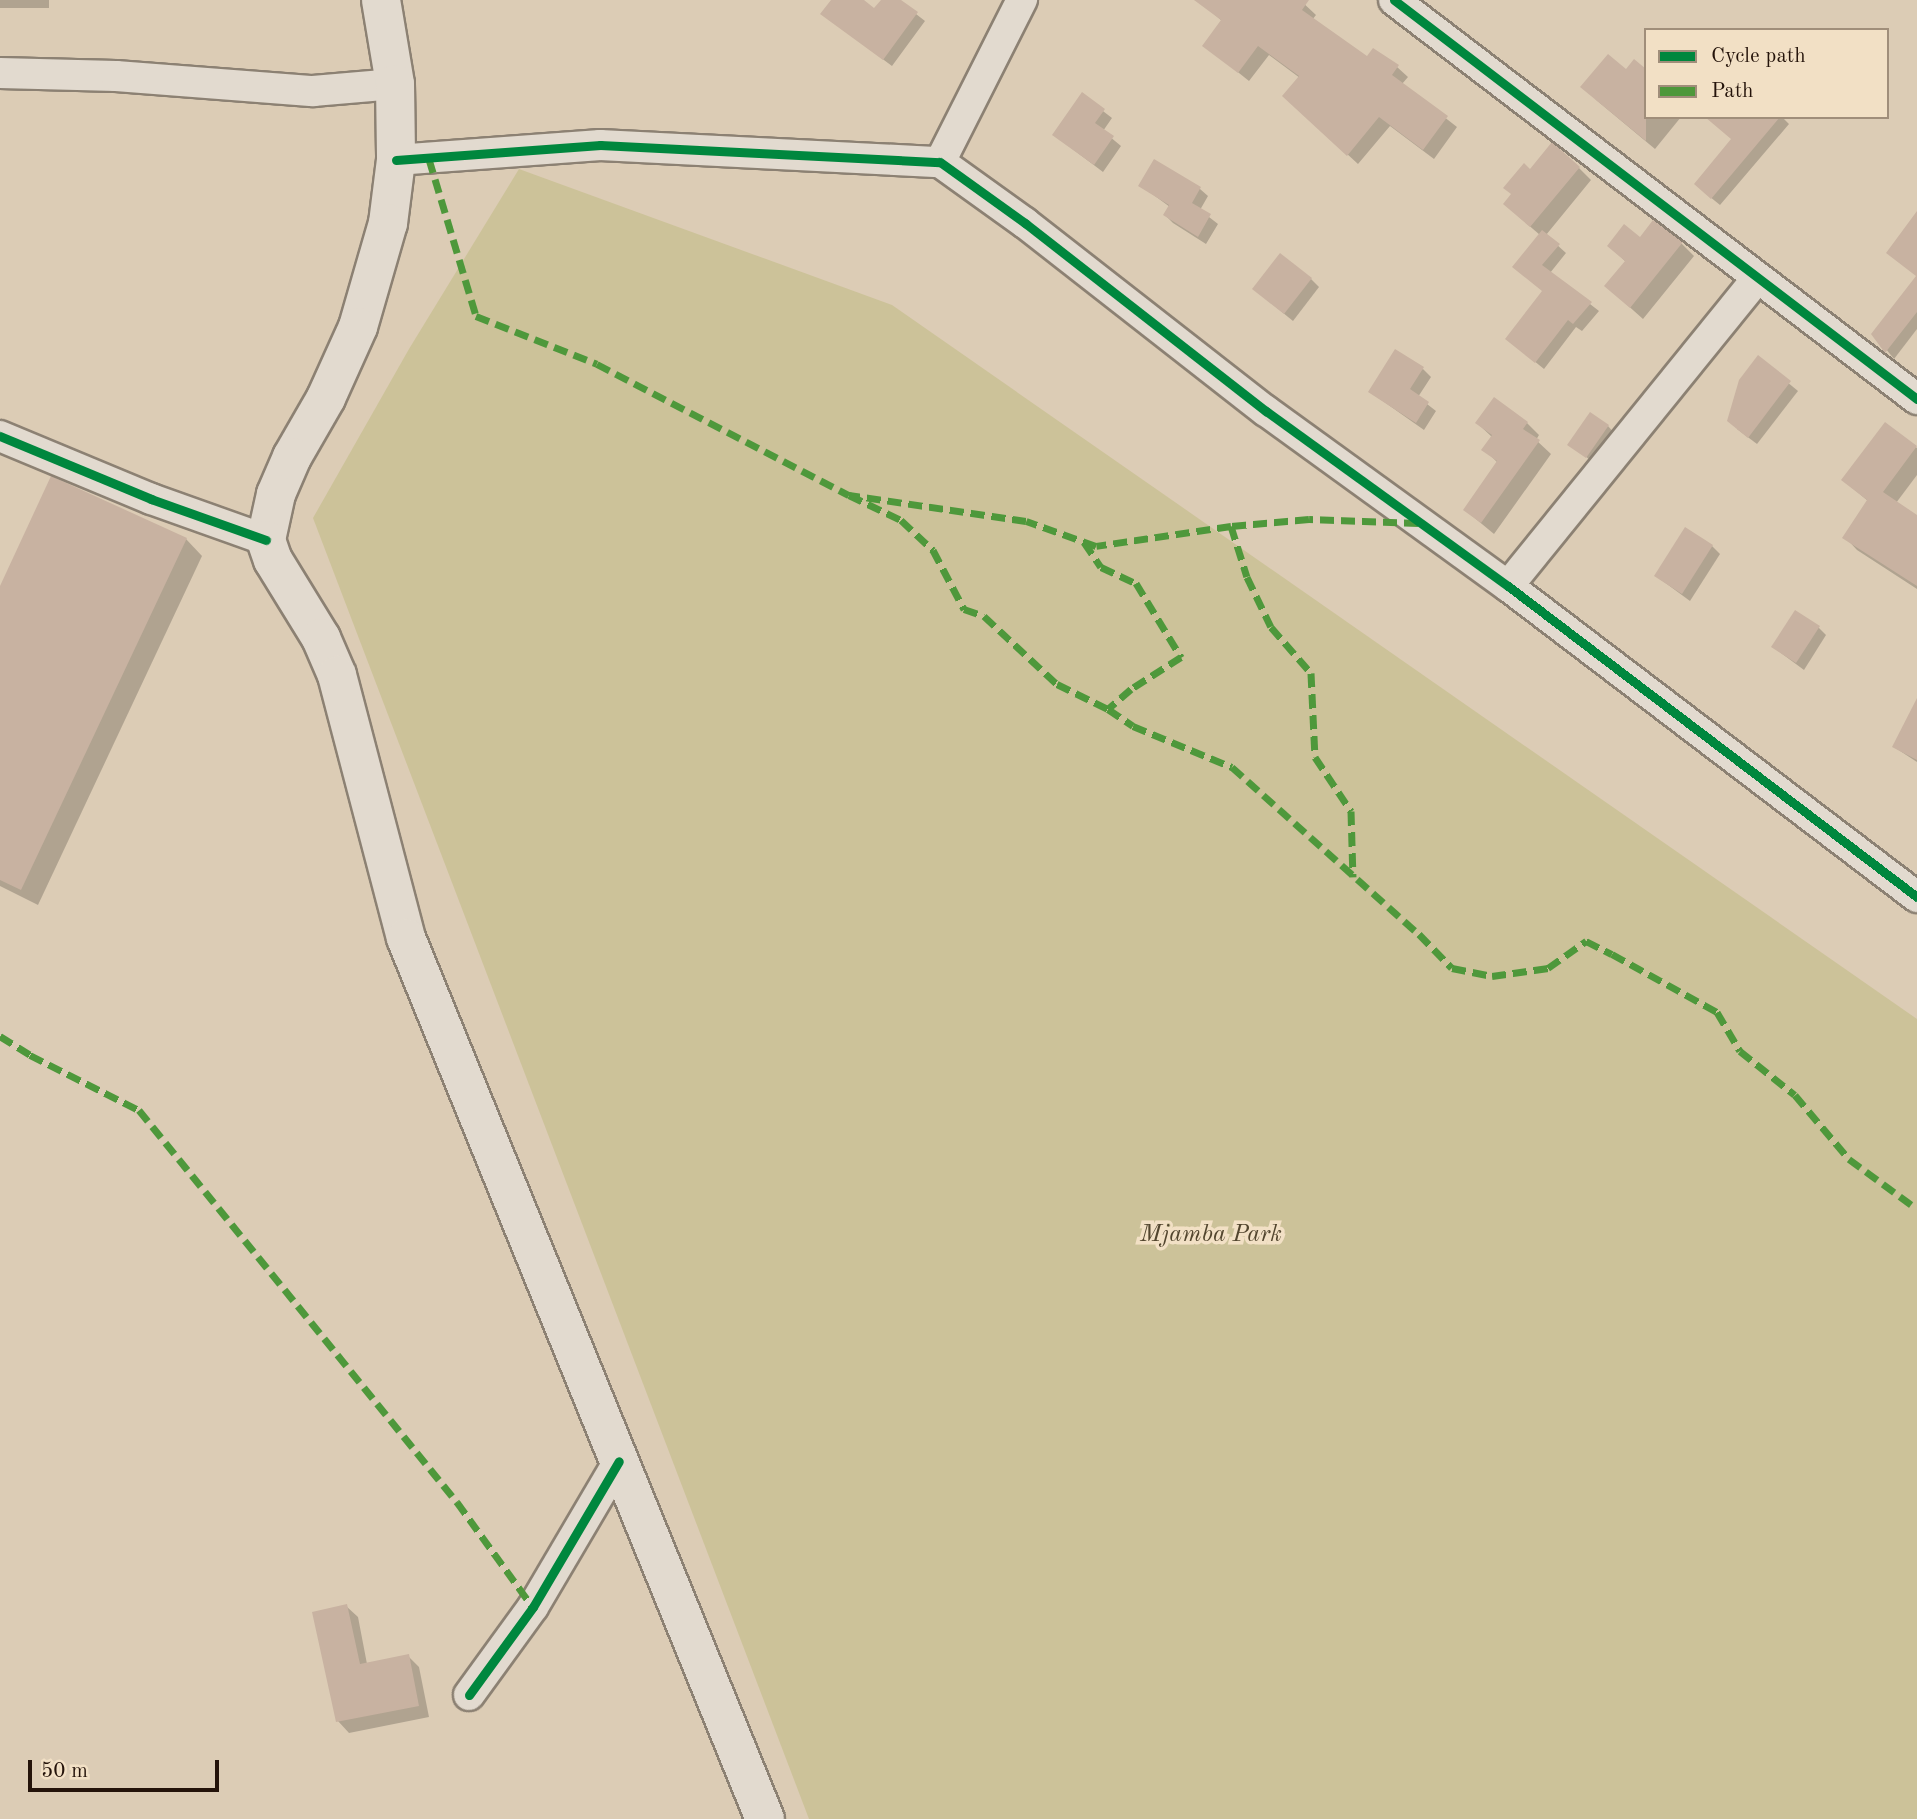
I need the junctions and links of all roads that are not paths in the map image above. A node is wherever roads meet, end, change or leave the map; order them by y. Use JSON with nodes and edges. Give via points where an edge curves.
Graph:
{"nodes":[{"id":1,"x":381,"y":0,"type":"edge"},
{"id":2,"x":1022,"y":0,"type":"edge"},
{"id":3,"x":1394,"y":0,"type":"edge"},
{"id":4,"x":0,"y":73,"type":"edge"},
{"id":5,"x":395,"y":84,"type":"junction"},
{"id":6,"x":396,"y":160,"type":"junction"},
{"id":7,"x":940,"y":162,"type":"junction"},
{"id":8,"x":1757,"y":279,"type":"junction"},
{"id":9,"x":1917,"y":399,"type":"edge"},
{"id":10,"x":0,"y":436,"type":"edge"},
{"id":11,"x":267,"y":540,"type":"junction"},
{"id":12,"x":1508,"y":586,"type":"junction"},
{"id":13,"x":1917,"y":897,"type":"edge"},
{"id":14,"x":619,"y":1461,"type":"junction"},
{"id":15,"x":469,"y":1695,"type":"dead end"},
{"id":16,"x":765,"y":1819,"type":"edge"}],
"edges":[{"from":1,"to":5,"type":"main road"},
{"from":2,"to":7,"type":"street"},
{"from":3,"to":8,"type":"street"},
{"from":4,"to":5,"type":"street","via":[[116,76],[313,91]]},
{"from":5,"to":6,"type":"main road"},
{"from":6,"to":7,"type":"street","via":[[600,145]]},
{"from":6,"to":11,"type":"main road","via":[[388,223],[358,327],[276,494]]},
{"from":7,"to":12,"type":"street","via":[[1266,411]]},
{"from":8,"to":9,"type":"street"},
{"from":8,"to":12,"type":"street"},
{"from":10,"to":11,"type":"street","via":[[151,499]]},
{"from":11,"to":14,"type":"main road","via":[[273,560],[321,638],[337,675],[406,938]]},
{"from":12,"to":13,"type":"street"},
{"from":14,"to":15,"type":"street","via":[[533,1607]]},
{"from":14,"to":16,"type":"main road"}]}
